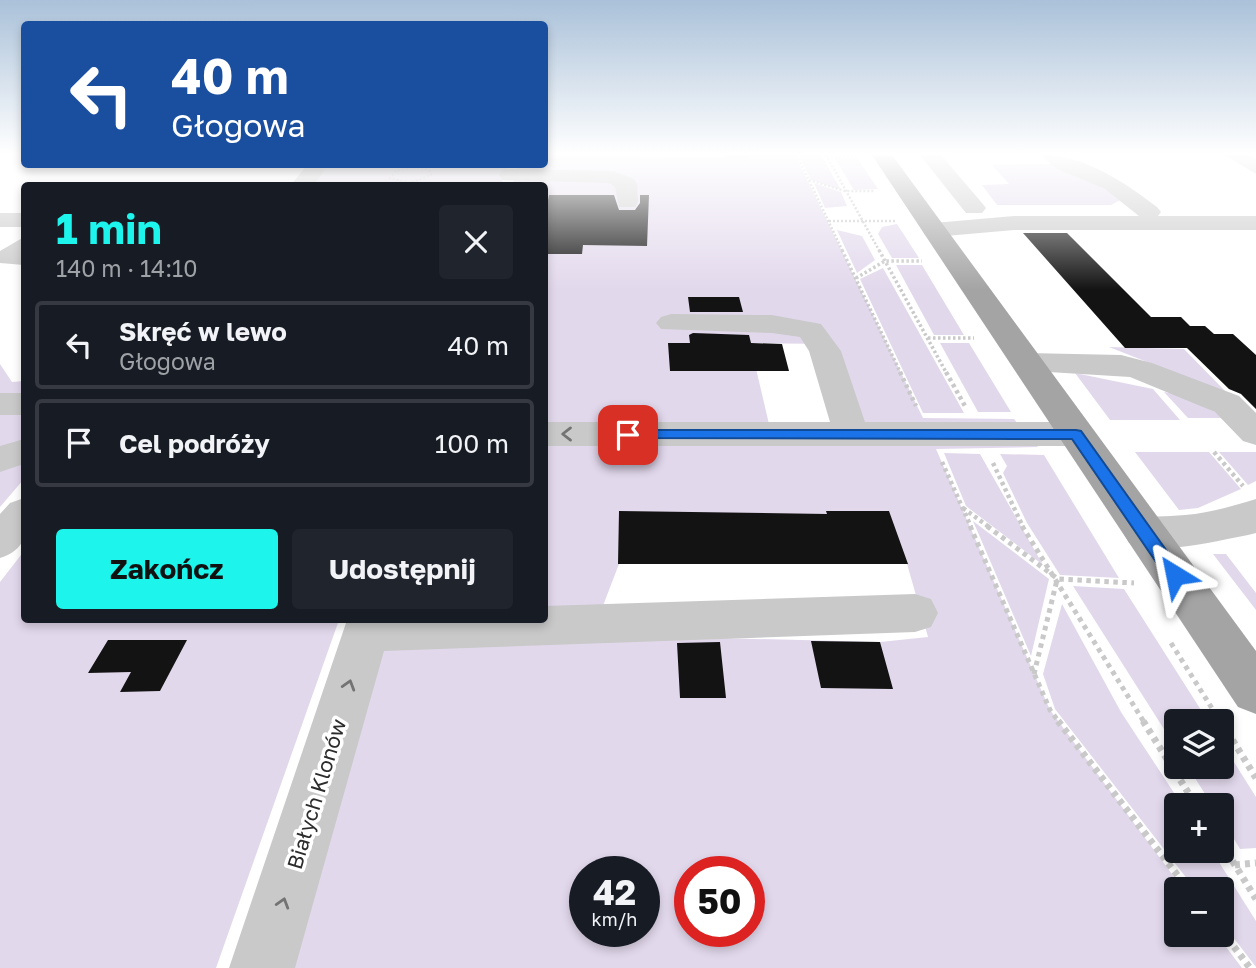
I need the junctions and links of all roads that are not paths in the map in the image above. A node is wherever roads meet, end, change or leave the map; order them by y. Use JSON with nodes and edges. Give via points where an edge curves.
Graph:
{"nodes":[{"id":1,"x":902,"y":200,"type":"edge"},
{"id":2,"x":967,"y":200,"type":"edge"},
{"id":3,"x":1134,"y":200,"type":"edge"},
{"id":4,"x":974,"y":208,"type":"junction"},
{"id":5,"x":1032,"y":217,"type":"junction"},
{"id":6,"x":1158,"y":218,"type":"junction"},
{"id":7,"x":0,"y":220,"type":"edge"},
{"id":8,"x":21,"y":220,"type":"edge"},
{"id":9,"x":1255,"y":224,"type":"edge"},
{"id":10,"x":922,"y":229,"type":"junction"},
{"id":11,"x":21,"y":247,"type":"edge"},
{"id":12,"x":21,"y":257,"type":"edge"},
{"id":13,"x":671,"y":323,"type":"dead end"},
{"id":14,"x":1027,"y":363,"type":"junction"},
{"id":15,"x":0,"y":404,"type":"edge"},
{"id":16,"x":21,"y":404,"type":"edge"},
{"id":17,"x":1256,"y":433,"type":"edge"},
{"id":18,"x":548,"y":434,"type":"edge"},
{"id":19,"x":851,"y":435,"type":"junction"},
{"id":20,"x":1076,"y":435,"type":"junction"},
{"id":21,"x":21,"y":452,"type":"edge"},
{"id":22,"x":0,"y":459,"type":"edge"},
{"id":23,"x":1252,"y":503,"type":"edge"},
{"id":24,"x":21,"y":517,"type":"edge"},
{"id":25,"x":1144,"y":532,"type":"junction"},
{"id":26,"x":0,"y":542,"type":"edge"},
{"id":27,"x":915,"y":613,"type":"dead end"},
{"id":28,"x":548,"y":622,"type":"edge"},
{"id":29,"x":494,"y":623,"type":"edge"},
{"id":30,"x":368,"y":626,"type":"edge"},
{"id":31,"x":1256,"y":691,"type":"edge"},
{"id":32,"x":262,"y":968,"type":"edge"}],
"edges":[{"from":1,"to":10,"type":"main road"},
{"from":2,"to":4,"type":"street"},
{"from":3,"to":6,"type":"street"},
{"from":4,"to":5,"type":"street"},
{"from":4,"to":10,"type":"street"},
{"from":5,"to":6,"type":"street"},
{"from":5,"to":6,"type":"street","via":[[1073,224]]},
{"from":5,"to":10,"type":"street"},
{"from":6,"to":9,"type":"street"},
{"from":7,"to":8,"type":"street"},
{"from":10,"to":14,"type":"main road"},
{"from":11,"to":12,"type":"street","via":[[8,257]]},
{"from":13,"to":19,"type":"street","via":[[772,324],[810,330],[825,351]]},
{"from":14,"to":17,"type":"street","via":[[1121,365],[1142,370],[1227,404]]},
{"from":14,"to":20,"type":"main road"},
{"from":15,"to":16,"type":"street"},
{"from":19,"to":18,"type":"street","one_way":true},
{"from":19,"to":20,"type":"street"},
{"from":20,"to":25,"type":"main road"},
{"from":21,"to":22,"type":"street"},
{"from":23,"to":25,"type":"street","via":[[1248,520],[1184,531]]},
{"from":24,"to":26,"type":"street"},
{"from":25,"to":31,"type":"main road"},
{"from":27,"to":28,"type":"street"},
{"from":29,"to":30,"type":"street"},
{"from":32,"to":30,"type":"street","name":"Białych Klonów","one_way":true}]}
